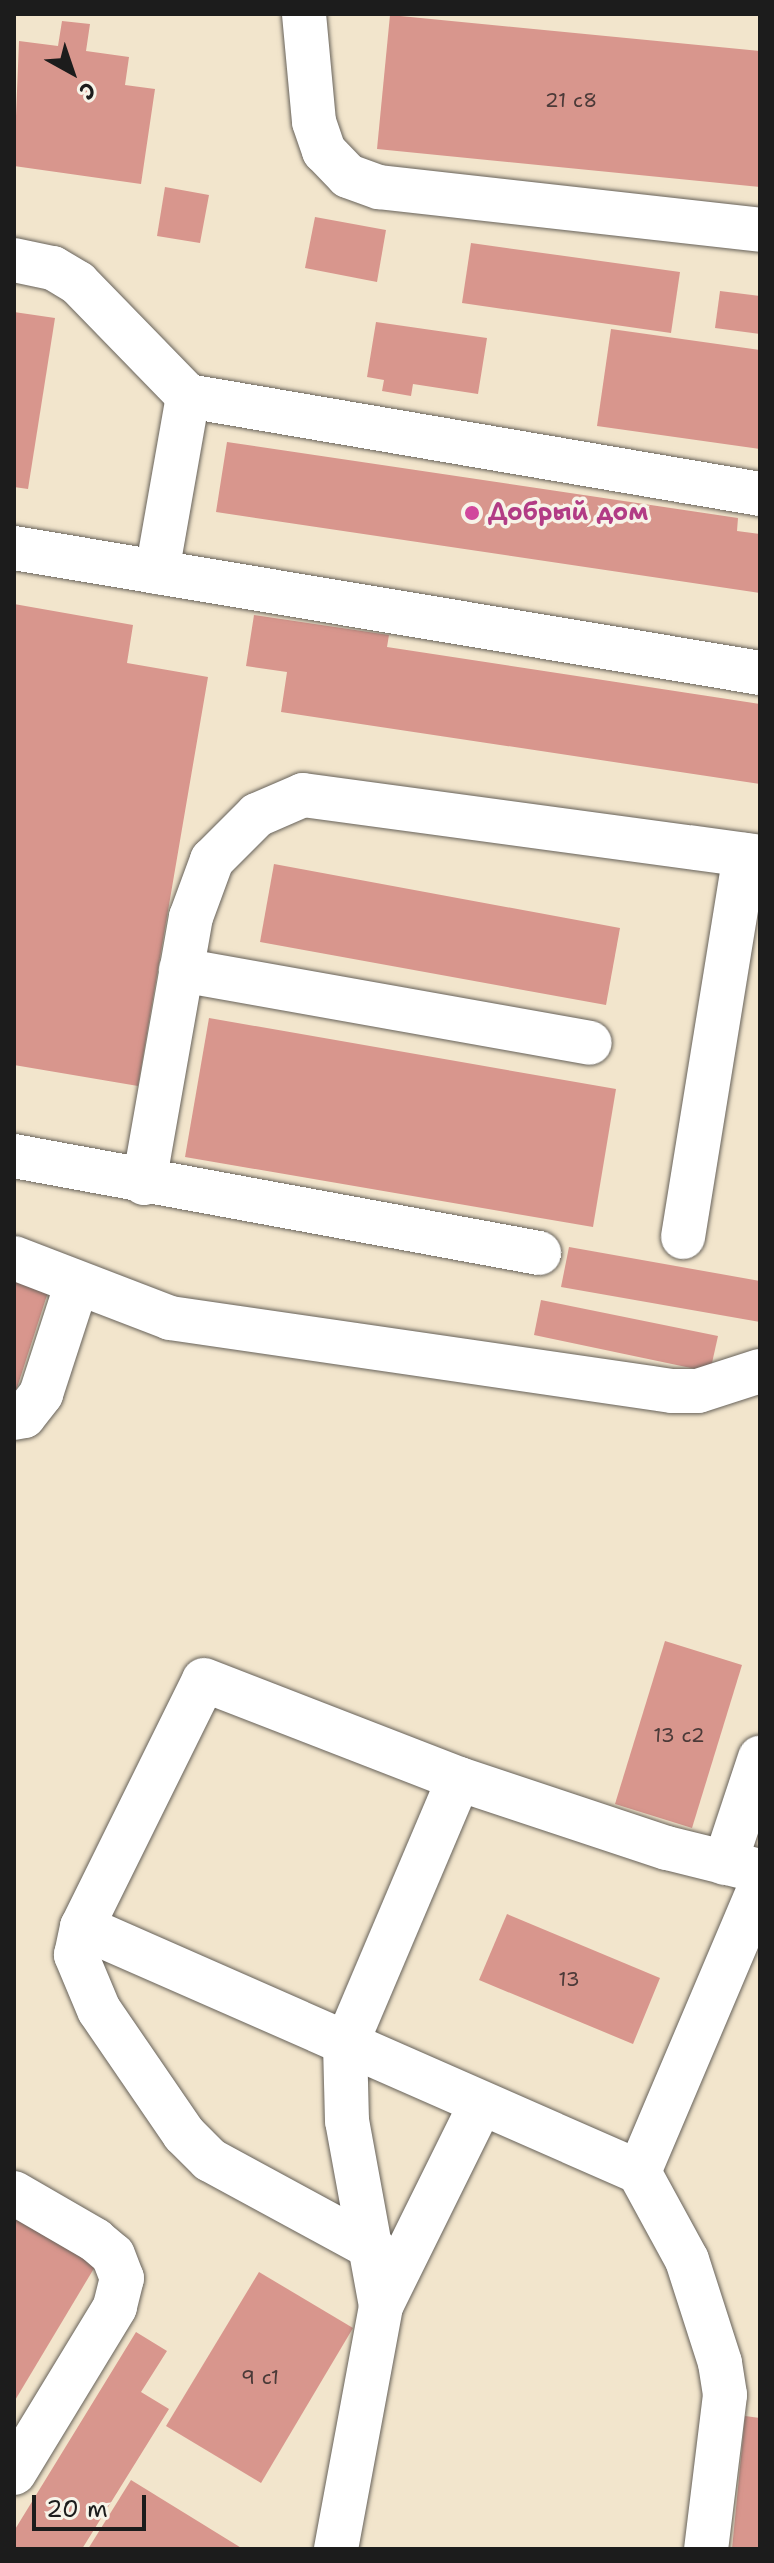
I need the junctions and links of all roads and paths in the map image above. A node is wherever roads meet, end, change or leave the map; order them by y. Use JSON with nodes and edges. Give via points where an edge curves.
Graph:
{"nodes":[{"id":1,"x":304,"y":14,"type":"edge"},
{"id":2,"x":760,"y":230,"type":"edge"},
{"id":3,"x":14,"y":260,"type":"edge"},
{"id":4,"x":188,"y":396,"type":"junction"},
{"id":5,"x":760,"y":494,"type":"edge"},
{"id":6,"x":14,"y":548,"type":"edge"},
{"id":7,"x":157,"y":572,"type":"junction"},
{"id":8,"x":760,"y":673,"type":"edge"},
{"id":9,"x":752,"y":856,"type":"edge"},
{"id":10,"x":181,"y":970,"type":"junction"},
{"id":11,"x":590,"y":1043,"type":"dead end"},
{"id":12,"x":14,"y":1156,"type":"edge"},
{"id":13,"x":144,"y":1183,"type":"junction"},
{"id":14,"x":683,"y":1237,"type":"dead end"},
{"id":15,"x":539,"y":1253,"type":"dead end"},
{"id":16,"x":14,"y":1258,"type":"edge"},
{"id":17,"x":76,"y":1286,"type":"junction"},
{"id":18,"x":760,"y":1371,"type":"edge"},
{"id":19,"x":14,"y":1418,"type":"edge"},
{"id":20,"x":760,"y":1758,"type":"edge"},
{"id":21,"x":459,"y":1779,"type":"junction"},
{"id":22,"x":742,"y":1867,"type":"edge"},
{"id":23,"x":760,"y":1887,"type":"edge"},
{"id":24,"x":82,"y":1927,"type":"junction"},
{"id":25,"x":345,"y":2047,"type":"junction"},
{"id":26,"x":481,"y":2104,"type":"junction"},
{"id":27,"x":639,"y":2172,"type":"junction"},
{"id":28,"x":14,"y":2193,"type":"edge"},
{"id":29,"x":374,"y":2249,"type":"junction"},
{"id":30,"x":381,"y":2306,"type":"junction"},
{"id":31,"x":14,"y":2473,"type":"edge"},
{"id":32,"x":336,"y":2549,"type":"edge"},
{"id":33,"x":706,"y":2549,"type":"edge"}],
"edges":[{"from":1,"to":2,"type":"lane","via":[[314,122],[324,151],[348,176],[379,187]]},
{"from":3,"to":4,"type":"lane","via":[[53,268],[78,283]]},
{"from":4,"to":5,"type":"lane"},
{"from":4,"to":7,"type":"lane"},
{"from":6,"to":7,"type":"lane"},
{"from":7,"to":8,"type":"lane"},
{"from":9,"to":10,"type":"lane","via":[[303,795],[257,815],[212,860],[191,917]]},
{"from":9,"to":14,"type":"lane"},
{"from":10,"to":11,"type":"lane"},
{"from":10,"to":13,"type":"lane"},
{"from":12,"to":13,"type":"lane"},
{"from":13,"to":15,"type":"lane"},
{"from":16,"to":17,"type":"lane","via":[[57,1273]]},
{"from":17,"to":18,"type":"lane","via":[[170,1318],[672,1391],[698,1391]]},
{"from":17,"to":19,"type":"lane","via":[[41,1394],[24,1416]]},
{"from":20,"to":22,"type":"lane"},
{"from":21,"to":22,"type":"lane"},
{"from":21,"to":24,"type":"lane","via":[[204,1680]]},
{"from":21,"to":25,"type":"lane"},
{"from":23,"to":27,"type":"lane"},
{"from":24,"to":25,"type":"lane"},
{"from":24,"to":29,"type":"lane","via":[[76,1955],[83,1981],[184,2134],[210,2160]]},
{"from":25,"to":26,"type":"lane"},
{"from":25,"to":29,"type":"lane","via":[[347,2121]]},
{"from":26,"to":27,"type":"lane"},
{"from":26,"to":30,"type":"lane"},
{"from":27,"to":33,"type":"lane","via":[[687,2260],[720,2363],[725,2395]]},
{"from":28,"to":31,"type":"lane","via":[[95,2240],[113,2255],[122,2278],[115,2307]]},
{"from":29,"to":30,"type":"lane"},
{"from":30,"to":32,"type":"lane"}]}
